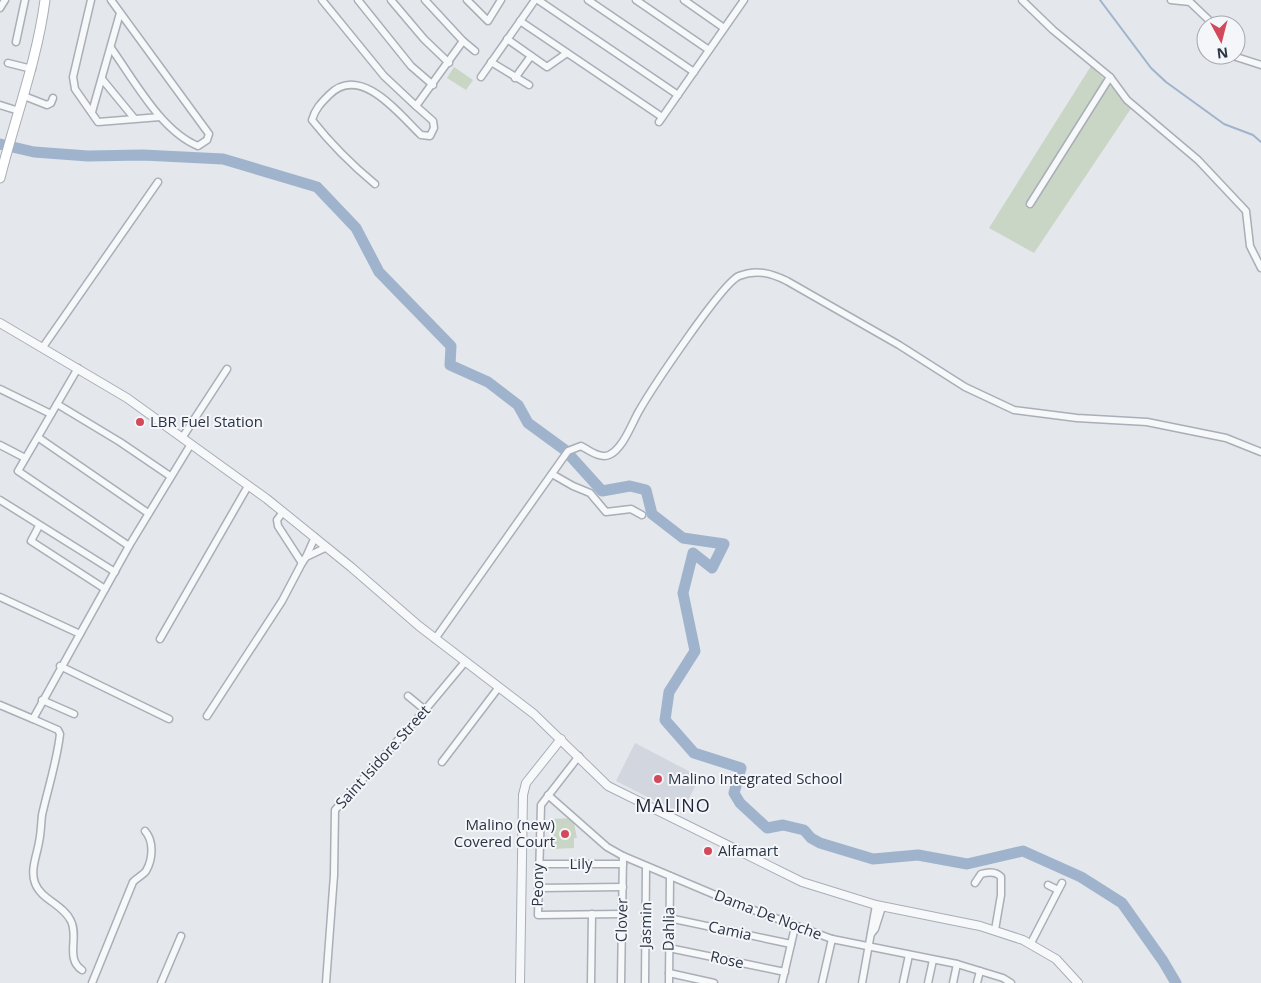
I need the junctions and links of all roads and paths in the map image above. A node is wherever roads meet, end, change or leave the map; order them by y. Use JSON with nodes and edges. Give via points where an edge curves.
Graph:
{"nodes":[{"id":1,"x":5,"y":0,"type":"edge"},
{"id":2,"x":25,"y":0,"type":"edge"},
{"id":3,"x":44,"y":0,"type":"edge"},
{"id":4,"x":92,"y":0,"type":"edge"},
{"id":5,"x":111,"y":0,"type":"edge"},
{"id":6,"x":322,"y":0,"type":"edge"},
{"id":7,"x":358,"y":0,"type":"edge"},
{"id":8,"x":391,"y":0,"type":"edge"},
{"id":9,"x":425,"y":0,"type":"edge"},
{"id":10,"x":467,"y":0,"type":"edge"},
{"id":11,"x":501,"y":0,"type":"edge"},
{"id":12,"x":536,"y":0,"type":"edge"},
{"id":13,"x":588,"y":0,"type":"edge"},
{"id":14,"x":636,"y":0,"type":"edge"},
{"id":15,"x":684,"y":0,"type":"edge"},
{"id":16,"x":1022,"y":0,"type":"edge"},
{"id":17,"x":1171,"y":0,"type":"edge"},
{"id":18,"x":740,"y":1,"type":"edge"},
{"id":19,"x":0,"y":8,"type":"edge"},
{"id":20,"x":120,"y":13,"type":"junction"},
{"id":21,"x":1204,"y":15,"type":"edge"},
{"id":22,"x":520,"y":21,"type":"junction"},
{"id":23,"x":724,"y":28,"type":"junction"},
{"id":24,"x":506,"y":39,"type":"junction"},
{"id":25,"x":463,"y":41,"type":"junction"},
{"id":26,"x":16,"y":42,"type":"dead end"},
{"id":27,"x":111,"y":48,"type":"junction"},
{"id":28,"x":709,"y":50,"type":"junction"},
{"id":29,"x":475,"y":51,"type":"dead end"},
{"id":30,"x":567,"y":53,"type":"junction"},
{"id":31,"x":531,"y":56,"type":"junction"},
{"id":32,"x":1246,"y":60,"type":"edge"},
{"id":33,"x":491,"y":62,"type":"junction"},
{"id":34,"x":8,"y":63,"type":"dead end"},
{"id":35,"x":449,"y":63,"type":"junction"},
{"id":36,"x":1261,"y":65,"type":"edge"},
{"id":37,"x":32,"y":69,"type":"junction"},
{"id":38,"x":694,"y":72,"type":"junction"},
{"id":39,"x":481,"y":77,"type":"dead end"},
{"id":40,"x":1110,"y":77,"type":"junction"},
{"id":41,"x":515,"y":78,"type":"junction"},
{"id":42,"x":102,"y":79,"type":"junction"},
{"id":43,"x":433,"y":84,"type":"junction"},
{"id":44,"x":529,"y":85,"type":"dead end"},
{"id":45,"x":678,"y":94,"type":"junction"},
{"id":46,"x":24,"y":96,"type":"junction"},
{"id":47,"x":53,"y":98,"type":"dead end"},
{"id":48,"x":0,"y":105,"type":"edge"},
{"id":49,"x":416,"y":106,"type":"junction"},
{"id":50,"x":19,"y":111,"type":"junction"},
{"id":51,"x":92,"y":112,"type":"junction"},
{"id":52,"x":160,"y":117,"type":"junction"},
{"id":53,"x":134,"y":118,"type":"junction"},
{"id":54,"x":0,"y":178,"type":"edge"},
{"id":55,"x":158,"y":182,"type":"dead end"},
{"id":56,"x":375,"y":184,"type":"dead end"},
{"id":57,"x":1030,"y":204,"type":"dead end"},
{"id":58,"x":1261,"y":268,"type":"edge"},
{"id":59,"x":0,"y":323,"type":"edge"},
{"id":60,"x":43,"y":347,"type":"junction"},
{"id":61,"x":78,"y":368,"type":"junction"},
{"id":62,"x":227,"y":369,"type":"dead end"},
{"id":63,"x":0,"y":389,"type":"edge"},
{"id":64,"x":57,"y":404,"type":"junction"},
{"id":65,"x":51,"y":414,"type":"junction"},
{"id":66,"x":38,"y":438,"type":"junction"},
{"id":67,"x":182,"y":438,"type":"junction"},
{"id":68,"x":191,"y":444,"type":"junction"},
{"id":69,"x":0,"y":446,"type":"edge"},
{"id":70,"x":1261,"y":452,"type":"edge"},
{"id":71,"x":25,"y":458,"type":"junction"},
{"id":72,"x":552,"y":474,"type":"junction"},
{"id":73,"x":170,"y":476,"type":"junction"},
{"id":74,"x":248,"y":486,"type":"junction"},
{"id":75,"x":0,"y":500,"type":"edge"},
{"id":76,"x":283,"y":512,"type":"junction"},
{"id":77,"x":148,"y":513,"type":"junction"},
{"id":78,"x":642,"y":515,"type":"dead end"},
{"id":79,"x":39,"y":526,"type":"junction"},
{"id":80,"x":315,"y":537,"type":"junction"},
{"id":81,"x":129,"y":546,"type":"junction"},
{"id":82,"x":326,"y":547,"type":"junction"},
{"id":83,"x":306,"y":557,"type":"junction"},
{"id":84,"x":302,"y":563,"type":"junction"},
{"id":85,"x":115,"y":572,"type":"junction"},
{"id":86,"x":105,"y":589,"type":"junction"},
{"id":87,"x":0,"y":597,"type":"edge"},
{"id":88,"x":80,"y":634,"type":"junction"},
{"id":89,"x":160,"y":639,"type":"dead end"},
{"id":90,"x":435,"y":639,"type":"junction"},
{"id":91,"x":466,"y":662,"type":"junction"},
{"id":92,"x":60,"y":666,"type":"junction"},
{"id":93,"x":499,"y":687,"type":"junction"},
{"id":94,"x":408,"y":696,"type":"dead end"},
{"id":95,"x":42,"y":700,"type":"junction"},
{"id":96,"x":0,"y":705,"type":"edge"},
{"id":97,"x":425,"y":710,"type":"junction"},
{"id":98,"x":74,"y":714,"type":"dead end"},
{"id":99,"x":207,"y":716,"type":"dead end"},
{"id":100,"x":33,"y":719,"type":"junction"},
{"id":101,"x":168,"y":719,"type":"dead end"},
{"id":102,"x":561,"y":739,"type":"junction"},
{"id":103,"x":579,"y":756,"type":"junction"},
{"id":104,"x":442,"y":762,"type":"dead end"},
{"id":105,"x":548,"y":795,"type":"junction"},
{"id":106,"x":145,"y":831,"type":"dead end"},
{"id":107,"x":623,"y":856,"type":"junction"},
{"id":108,"x":538,"y":864,"type":"junction"},
{"id":109,"x":623,"y":864,"type":"junction"},
{"id":110,"x":646,"y":867,"type":"junction"},
{"id":111,"x":670,"y":876,"type":"junction"},
{"id":112,"x":975,"y":882,"type":"dead end"},
{"id":113,"x":1062,"y":883,"type":"dead end"},
{"id":114,"x":1048,"y":885,"type":"dead end"},
{"id":115,"x":623,"y":887,"type":"junction"},
{"id":116,"x":538,"y":888,"type":"junction"},
{"id":117,"x":1058,"y":890,"type":"junction"},
{"id":118,"x":878,"y":910,"type":"junction"},
{"id":119,"x":592,"y":914,"type":"junction"},
{"id":120,"x":622,"y":914,"type":"junction"},
{"id":121,"x":669,"y":918,"type":"junction"},
{"id":122,"x":795,"y":926,"type":"junction"},
{"id":123,"x":995,"y":930,"type":"junction"},
{"id":124,"x":181,"y":936,"type":"dead end"},
{"id":125,"x":832,"y":939,"type":"junction"},
{"id":126,"x":1031,"y":943,"type":"junction"},
{"id":127,"x":791,"y":944,"type":"junction"},
{"id":128,"x":869,"y":946,"type":"junction"},
{"id":129,"x":669,"y":948,"type":"junction"},
{"id":130,"x":909,"y":955,"type":"junction"},
{"id":131,"x":933,"y":960,"type":"junction"},
{"id":132,"x":957,"y":964,"type":"junction"},
{"id":133,"x":82,"y":970,"type":"dead end"},
{"id":134,"x":980,"y":971,"type":"junction"},
{"id":135,"x":785,"y":972,"type":"junction"},
{"id":136,"x":669,"y":973,"type":"junction"},
{"id":137,"x":1002,"y":981,"type":"edge"},
{"id":138,"x":92,"y":983,"type":"edge"},
{"id":139,"x":161,"y":983,"type":"edge"},
{"id":140,"x":326,"y":983,"type":"edge"},
{"id":141,"x":520,"y":983,"type":"edge"},
{"id":142,"x":591,"y":983,"type":"edge"},
{"id":143,"x":621,"y":983,"type":"edge"},
{"id":144,"x":645,"y":983,"type":"edge"},
{"id":145,"x":669,"y":983,"type":"edge"},
{"id":146,"x":714,"y":983,"type":"edge"},
{"id":147,"x":782,"y":983,"type":"edge"},
{"id":148,"x":822,"y":983,"type":"edge"},
{"id":149,"x":862,"y":983,"type":"edge"},
{"id":150,"x":903,"y":983,"type":"edge"},
{"id":151,"x":928,"y":983,"type":"edge"},
{"id":152,"x":953,"y":983,"type":"edge"},
{"id":153,"x":977,"y":983,"type":"edge"},
{"id":154,"x":1011,"y":983,"type":"edge"},
{"id":155,"x":1078,"y":983,"type":"edge"}],
"edges":[{"from":1,"to":19,"type":"street"},
{"from":2,"to":26,"type":"street"},
{"from":3,"to":37,"type":"main road"},
{"from":4,"to":51,"type":"street","via":[[73,76],[75,89]]},
{"from":5,"to":20,"type":"street"},
{"from":6,"to":49,"type":"street","via":[[384,76]]},
{"from":7,"to":43,"type":"street","via":[[412,66]]},
{"from":8,"to":35,"type":"street"},
{"from":9,"to":25,"type":"street"},
{"from":10,"to":11,"type":"street","via":[[488,21]]},
{"from":12,"to":22,"type":"street"},
{"from":12,"to":45,"type":"street"},
{"from":13,"to":38,"type":"street"},
{"from":14,"to":28,"type":"street"},
{"from":15,"to":23,"type":"street"},
{"from":16,"to":40,"type":"street"},
{"from":17,"to":21,"type":"street","via":[[1190,2]]},
{"from":18,"to":23,"type":"street"},
{"from":20,"to":27,"type":"street"},
{"from":20,"to":52,"type":"street","via":[[209,137],[196,146]]},
{"from":22,"to":24,"type":"street"},
{"from":22,"to":30,"type":"street"},
{"from":23,"to":28,"type":"street"},
{"from":24,"to":31,"type":"street"},
{"from":24,"to":33,"type":"street"},
{"from":25,"to":29,"type":"street"},
{"from":25,"to":35,"type":"street"},
{"from":27,"to":42,"type":"street"},
{"from":27,"to":52,"type":"street"},
{"from":28,"to":38,"type":"street"},
{"from":30,"to":31,"type":"street","via":[[549,67]]},
{"from":30,"to":45,"type":"street","via":[[661,120]]},
{"from":31,"to":41,"type":"street"},
{"from":32,"to":36,"type":"street"},
{"from":33,"to":39,"type":"street"},
{"from":33,"to":41,"type":"street"},
{"from":34,"to":37,"type":"street"},
{"from":35,"to":43,"type":"street"},
{"from":37,"to":46,"type":"main road"},
{"from":38,"to":45,"type":"street"},
{"from":40,"to":57,"type":"street"},
{"from":40,"to":58,"type":"street","via":[[1127,100],[1198,160],[1246,211],[1250,246]]},
{"from":41,"to":44,"type":"street"},
{"from":42,"to":51,"type":"street"},
{"from":42,"to":53,"type":"street"},
{"from":43,"to":49,"type":"street"},
{"from":46,"to":47,"type":"street","via":[[47,105]]},
{"from":46,"to":50,"type":"main road"},
{"from":48,"to":50,"type":"street"},
{"from":49,"to":56,"type":"street","via":[[433,121],[430,136],[421,135],[377,93],[361,86],[341,85],[315,110],[312,120],[350,163]]},
{"from":50,"to":54,"type":"main road"},
{"from":51,"to":53,"type":"street","via":[[98,122]]},
{"from":52,"to":53,"type":"street"},
{"from":55,"to":60,"type":"street"},
{"from":59,"to":60,"type":"street"},
{"from":60,"to":61,"type":"street"},
{"from":61,"to":64,"type":"street"},
{"from":61,"to":67,"type":"street"},
{"from":62,"to":67,"type":"street"},
{"from":63,"to":65,"type":"street"},
{"from":64,"to":65,"type":"street"},
{"from":64,"to":73,"type":"street"},
{"from":65,"to":66,"type":"street"},
{"from":66,"to":71,"type":"street"},
{"from":66,"to":77,"type":"street"},
{"from":67,"to":68,"type":"street"},
{"from":68,"to":73,"type":"street"},
{"from":68,"to":74,"type":"street"},
{"from":69,"to":71,"type":"street"},
{"from":70,"to":72,"type":"street","via":[[1226,438],[1158,424],[1050,416],[1006,407],[965,387],[900,345],[787,281],[761,272],[739,276],[726,286],[642,406],[614,452],[600,456],[581,446],[568,451]]},
{"from":71,"to":81,"type":"street","via":[[18,471]]},
{"from":72,"to":78,"type":"street","via":[[590,493],[606,512],[630,509]]},
{"from":72,"to":90,"type":"street"},
{"from":73,"to":77,"type":"street"},
{"from":74,"to":76,"type":"street"},
{"from":74,"to":89,"type":"street"},
{"from":75,"to":79,"type":"street"},
{"from":76,"to":80,"type":"street"},
{"from":76,"to":84,"type":"street","via":[[277,520],[278,526]]},
{"from":77,"to":81,"type":"street"},
{"from":79,"to":85,"type":"street"},
{"from":79,"to":86,"type":"street","via":[[31,541]]},
{"from":80,"to":82,"type":"street"},
{"from":80,"to":83,"type":"street"},
{"from":81,"to":85,"type":"street"},
{"from":82,"to":83,"type":"street"},
{"from":82,"to":90,"type":"street"},
{"from":83,"to":84,"type":"street"},
{"from":84,"to":99,"type":"street","via":[[282,601]]},
{"from":85,"to":86,"type":"street"},
{"from":86,"to":88,"type":"street"},
{"from":87,"to":88,"type":"street"},
{"from":88,"to":92,"type":"street"},
{"from":90,"to":91,"type":"street"},
{"from":91,"to":93,"type":"street"},
{"from":91,"to":97,"type":"street","name":"Saint Isidore Street"},
{"from":92,"to":95,"type":"street"},
{"from":92,"to":101,"type":"street"},
{"from":93,"to":102,"type":"street"},
{"from":93,"to":104,"type":"street"},
{"from":94,"to":97,"type":"street"},
{"from":95,"to":98,"type":"street"},
{"from":95,"to":100,"type":"street"},
{"from":96,"to":100,"type":"street"},
{"from":97,"to":140,"type":"street","name":"Saint Isidore Street","via":[[334,810],[334,875]]},
{"from":100,"to":133,"type":"street","via":[[58,730],[60,734],[42,817],[34,881],[39,892],[61,908],[71,922],[73,958],[76,967]]},
{"from":102,"to":103,"type":"street"},
{"from":102,"to":141,"type":"street","via":[[526,783],[523,796]]},
{"from":103,"to":105,"type":"street","name":"Peony"},
{"from":103,"to":118,"type":"street","via":[[602,782],[613,789],[802,882]]},
{"from":105,"to":107,"type":"street","name":"Dama De Noche","via":[[607,847]]},
{"from":105,"to":108,"type":"street","name":"Peony","via":[[540,809]]},
{"from":106,"to":138,"type":"street","via":[[152,848],[146,871],[134,882]]},
{"from":107,"to":109,"type":"street","name":"Clover"},
{"from":107,"to":110,"type":"street","name":"Dama De Noche"},
{"from":108,"to":109,"type":"street","name":"Lily"},
{"from":108,"to":116,"type":"street","name":"Peony"},
{"from":109,"to":115,"type":"street","name":"Clover"},
{"from":110,"to":111,"type":"street","name":"Dama De Noche"},
{"from":110,"to":144,"type":"street","name":"Jasmin"},
{"from":111,"to":121,"type":"street","name":"Dahlia"},
{"from":111,"to":122,"type":"street","name":"Dama De Noche"},
{"from":112,"to":123,"type":"street","via":[[981,874],[988,872],[1002,877]]},
{"from":113,"to":117,"type":"street"},
{"from":114,"to":117,"type":"street"},
{"from":115,"to":116,"type":"street"},
{"from":115,"to":120,"type":"street","name":"Clover"},
{"from":116,"to":119,"type":"street","name":"Peony","via":[[538,915]]},
{"from":117,"to":126,"type":"street"},
{"from":118,"to":123,"type":"street"},
{"from":118,"to":128,"type":"street"},
{"from":119,"to":120,"type":"street"},
{"from":119,"to":142,"type":"street"},
{"from":120,"to":143,"type":"street","name":"Clover"},
{"from":121,"to":127,"type":"street","name":"Camia"},
{"from":121,"to":129,"type":"street","name":"Dahlia"},
{"from":122,"to":125,"type":"street","name":"Dama De Noche"},
{"from":122,"to":127,"type":"street"},
{"from":123,"to":126,"type":"street"},
{"from":124,"to":139,"type":"street"},
{"from":125,"to":128,"type":"street","name":"Dama De Noche"},
{"from":125,"to":148,"type":"street"},
{"from":126,"to":155,"type":"street","via":[[1056,959]]},
{"from":127,"to":135,"type":"street"},
{"from":128,"to":130,"type":"street","name":"Dama De Noche"},
{"from":128,"to":149,"type":"street"},
{"from":129,"to":135,"type":"street","name":"Rose"},
{"from":129,"to":136,"type":"street","name":"Dahlia"},
{"from":130,"to":131,"type":"street","name":"Dama De Noche"},
{"from":130,"to":150,"type":"street"},
{"from":131,"to":132,"type":"street","name":"Dama De Noche"},
{"from":131,"to":151,"type":"street"},
{"from":132,"to":134,"type":"street","name":"Dama De Noche"},
{"from":132,"to":152,"type":"street"},
{"from":134,"to":137,"type":"street","name":"Dama De Noche"},
{"from":134,"to":153,"type":"street"},
{"from":135,"to":147,"type":"street"},
{"from":136,"to":145,"type":"street","name":"Dahlia"},
{"from":136,"to":146,"type":"street"},
{"from":137,"to":154,"type":"street","name":"Dama De Noche"}]}
